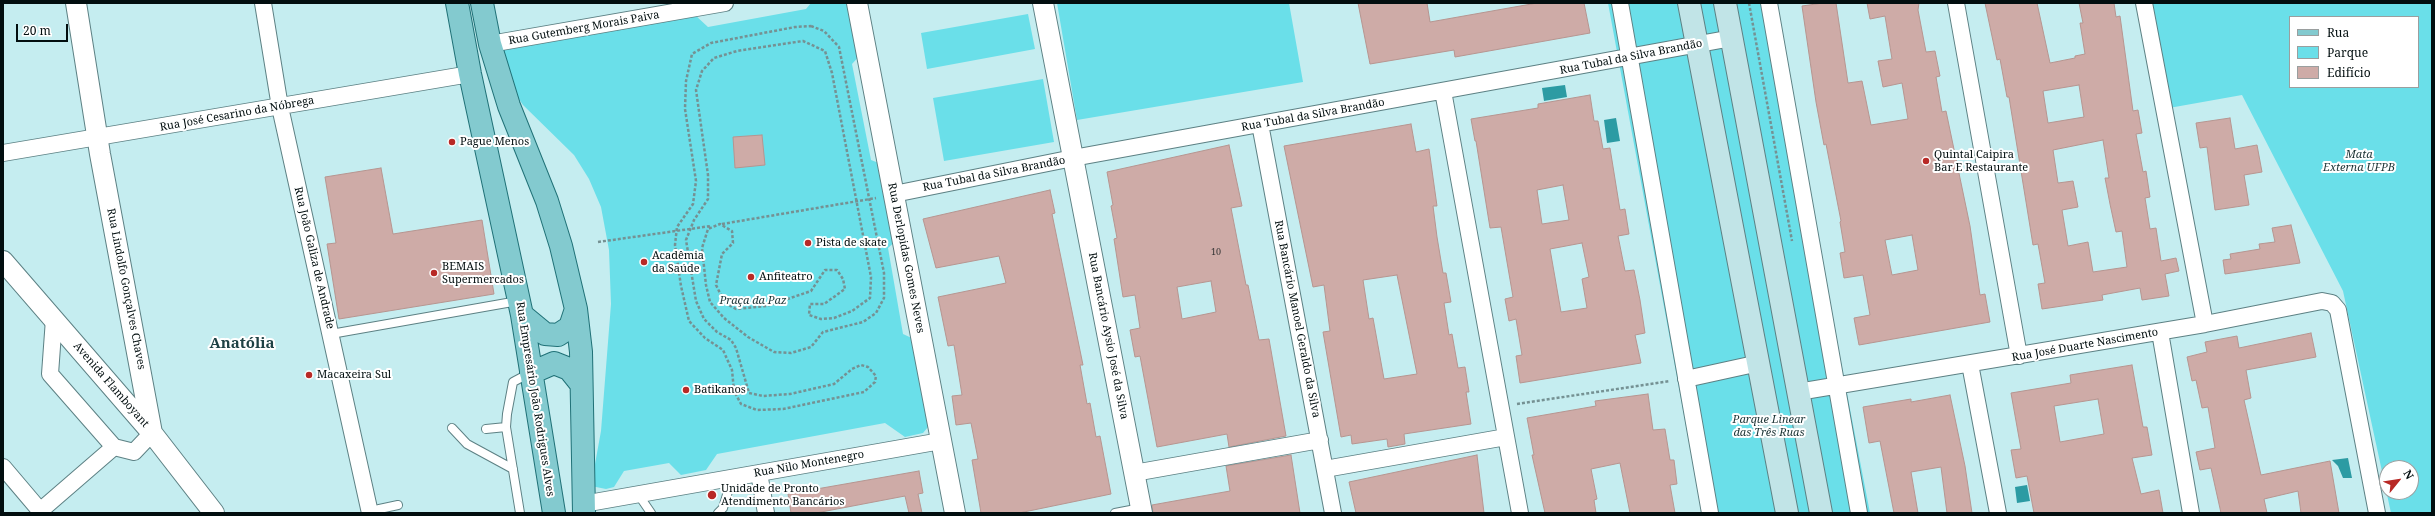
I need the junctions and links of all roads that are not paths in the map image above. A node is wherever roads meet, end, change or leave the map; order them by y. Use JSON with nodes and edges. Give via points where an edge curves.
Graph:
{"nodes":[{"id":1,"x":76,"y":3,"type":"edge"},
{"id":2,"x":263,"y":3,"type":"edge"},
{"id":3,"x":457,"y":3,"type":"edge"},
{"id":4,"x":482,"y":3,"type":"edge"},
{"id":5,"x":725,"y":3,"type":"edge"},
{"id":6,"x":856,"y":3,"type":"edge"},
{"id":7,"x":1043,"y":3,"type":"edge"},
{"id":8,"x":1620,"y":3,"type":"edge"},
{"id":9,"x":1689,"y":3,"type":"edge"},
{"id":10,"x":1725,"y":3,"type":"edge"},
{"id":11,"x":1768,"y":3,"type":"edge"},
{"id":12,"x":1956,"y":3,"type":"edge"},
{"id":13,"x":2144,"y":3,"type":"edge"},
{"id":14,"x":663,"y":8,"type":"edge"},
{"id":15,"x":1732,"y":38,"type":"junction"},
{"id":16,"x":490,"y":44,"type":"junction"},
{"id":17,"x":1697,"y":44,"type":"junction"},
{"id":18,"x":1630,"y":58,"type":"junction"},
{"id":19,"x":470,"y":74,"type":"junction"},
{"id":20,"x":1443,"y":92,"type":"junction"},
{"id":21,"x":280,"y":107,"type":"junction"},
{"id":22,"x":1260,"y":124,"type":"junction"},
{"id":23,"x":97,"y":138,"type":"junction"},
{"id":24,"x":3,"y":152,"type":"edge"},
{"id":25,"x":1073,"y":158,"type":"junction"},
{"id":26,"x":894,"y":194,"type":"junction"},
{"id":27,"x":3,"y":261,"type":"edge"},
{"id":28,"x":520,"y":308,"type":"junction"},
{"id":29,"x":576,"y":309,"type":"junction"},
{"id":30,"x":54,"y":319,"type":"junction"},
{"id":31,"x":2204,"y":324,"type":"junction"},
{"id":32,"x":2160,"y":332,"type":"junction"},
{"id":33,"x":331,"y":334,"type":"junction"},
{"id":34,"x":2019,"y":356,"type":"junction"},
{"id":35,"x":1759,"y":363,"type":"junction"},
{"id":36,"x":1970,"y":364,"type":"junction"},
{"id":37,"x":531,"y":373,"type":"junction"},
{"id":38,"x":1686,"y":378,"type":"junction"},
{"id":39,"x":581,"y":384,"type":"junction"},
{"id":40,"x":1836,"y":387,"type":"junction"},
{"id":41,"x":1798,"y":392,"type":"junction"},
{"id":42,"x":506,"y":427,"type":"junction"},
{"id":43,"x":452,"y":428,"type":"dead end"},
{"id":44,"x":486,"y":429,"type":"dead end"},
{"id":45,"x":152,"y":433,"type":"junction"},
{"id":46,"x":1506,"y":437,"type":"junction"},
{"id":47,"x":1320,"y":440,"type":"junction"},
{"id":48,"x":941,"y":441,"type":"junction"},
{"id":49,"x":114,"y":447,"type":"junction"},
{"id":50,"x":3,"y":467,"type":"edge"},
{"id":51,"x":513,"y":469,"type":"junction"},
{"id":52,"x":1325,"y":469,"type":"junction"},
{"id":53,"x":759,"y":473,"type":"junction"},
{"id":54,"x":1134,"y":474,"type":"junction"},
{"id":55,"x":732,"y":478,"type":"junction"},
{"id":56,"x":638,"y":494,"type":"junction"},
{"id":57,"x":398,"y":505,"type":"dead end"},
{"id":58,"x":592,"y":508,"type":"edge"},
{"id":59,"x":1141,"y":511,"type":"edge"},
{"id":60,"x":41,"y":512,"type":"edge"},
{"id":61,"x":370,"y":512,"type":"edge"},
{"id":62,"x":214,"y":513,"type":"edge"},
{"id":63,"x":520,"y":513,"type":"edge"},
{"id":64,"x":554,"y":513,"type":"edge"},
{"id":65,"x":652,"y":513,"type":"edge"},
{"id":66,"x":718,"y":513,"type":"edge"},
{"id":67,"x":766,"y":513,"type":"edge"},
{"id":68,"x":955,"y":513,"type":"edge"},
{"id":69,"x":1115,"y":513,"type":"edge"},
{"id":70,"x":1333,"y":513,"type":"edge"},
{"id":71,"x":1520,"y":513,"type":"edge"},
{"id":72,"x":1710,"y":513,"type":"edge"},
{"id":73,"x":1787,"y":513,"type":"edge"},
{"id":74,"x":1821,"y":513,"type":"edge"},
{"id":75,"x":1859,"y":513,"type":"edge"},
{"id":76,"x":1998,"y":513,"type":"edge"},
{"id":77,"x":2191,"y":513,"type":"edge"},
{"id":78,"x":2377,"y":513,"type":"edge"}],
"edges":[{"from":1,"to":23,"type":"street","name":"Rua Lindolfo Gonçalves Chaves"},
{"from":2,"to":21,"type":"street","name":"Rua João Galiza de Andrade"},
{"from":3,"to":19,"type":"main road","name":"Rua Empresário João Rodrigues Alves"},
{"from":4,"to":16,"type":"main road"},
{"from":5,"to":14,"type":"street","name":"Rua Gutemberg Morais Paiva"},
{"from":6,"to":26,"type":"street","name":"Rua Derlopidas Gomes Neves"},
{"from":7,"to":25,"type":"street","name":"Rua Bancário Aysio José da Silva"},
{"from":8,"to":18,"type":"street"},
{"from":9,"to":17,"type":"main road"},
{"from":10,"to":15,"type":"main road"},
{"from":11,"to":40,"type":"street"},
{"from":12,"to":34,"type":"street"},
{"from":13,"to":31,"type":"street"},
{"from":14,"to":16,"type":"street","name":"Rua Gutemberg Morais Paiva"},
{"from":15,"to":17,"type":"street","name":"Rua Tubal da Silva Brandão"},
{"from":15,"to":41,"type":"main road"},
{"from":16,"to":29,"type":"main road","via":[[509,106],[561,246]]},
{"from":17,"to":18,"type":"street","name":"Rua Tubal da Silva Brandão"},
{"from":17,"to":35,"type":"main road"},
{"from":18,"to":20,"type":"street","name":"Rua Tubal da Silva Brandão"},
{"from":18,"to":38,"type":"street"},
{"from":19,"to":21,"type":"street","name":"Rua José Cesarino da Nóbrega"},
{"from":19,"to":28,"type":"main road","name":"Rua Empresário João Rodrigues Alves"},
{"from":20,"to":22,"type":"street","name":"Rua Tubal da Silva Brandão"},
{"from":20,"to":46,"type":"street"},
{"from":21,"to":23,"type":"street","name":"Rua José Cesarino da Nóbrega"},
{"from":21,"to":33,"type":"street","name":"Rua João Galiza de Andrade"},
{"from":22,"to":25,"type":"street","name":"Rua Tubal da Silva Brandão"},
{"from":22,"to":47,"type":"street","name":"Rua Bancário Manoel Geraldo da Silva"},
{"from":23,"to":24,"type":"street","name":"Rua José Cesarino da Nóbrega"},
{"from":23,"to":45,"type":"street","name":"Rua Lindolfo Gonçalves Chaves"},
{"from":25,"to":26,"type":"street","name":"Rua Tubal da Silva Brandão"},
{"from":25,"to":54,"type":"street","name":"Rua Bancário Aysio José da Silva"},
{"from":26,"to":48,"type":"street","name":"Rua Derlopidas Gomes Neves"},
{"from":27,"to":30,"type":"street","name":"Avenida Flamboyant"},
{"from":28,"to":29,"type":"main road","via":[[545,334],[558,335],[570,327]]},
{"from":28,"to":33,"type":"lane"},
{"from":28,"to":37,"type":"main road","name":"Rua Empresário João Rodrigues Alves"},
{"from":29,"to":39,"type":"main road","via":[[581,348]]},
{"from":30,"to":45,"type":"street","name":"Avenida Flamboyant"},
{"from":30,"to":49,"type":"street","via":[[50,374]]},
{"from":31,"to":32,"type":"street","name":"Rua José Duarte Nascimento"},
{"from":31,"to":78,"type":"street","name":"Rua José Duarte Nascimento","via":[[2322,301],[2332,303],[2338,310]]},
{"from":32,"to":34,"type":"street","name":"Rua José Duarte Nascimento"},
{"from":32,"to":77,"type":"street"},
{"from":33,"to":61,"type":"street","name":"Rua João Galiza de Andrade"},
{"from":34,"to":36,"type":"street","name":"Rua José Duarte Nascimento"},
{"from":35,"to":38,"type":"street"},
{"from":35,"to":73,"type":"main road"},
{"from":36,"to":40,"type":"street","name":"Rua José Duarte Nascimento"},
{"from":36,"to":76,"type":"street"},
{"from":37,"to":39,"type":"main road","via":[[541,366],[554,363],[569,369]]},
{"from":37,"to":42,"type":"lane","via":[[513,382]]},
{"from":37,"to":64,"type":"main road","name":"Rua Empresário João Rodrigues Alves"},
{"from":38,"to":72,"type":"street"},
{"from":39,"to":58,"type":"main road"},
{"from":40,"to":41,"type":"street","name":"Rua José Duarte Nascimento"},
{"from":40,"to":75,"type":"street"},
{"from":41,"to":74,"type":"main road"},
{"from":42,"to":44,"type":"lane"},
{"from":42,"to":51,"type":"lane"},
{"from":43,"to":51,"type":"lane","via":[[467,444]]},
{"from":45,"to":49,"type":"street","via":[[134,452]]},
{"from":45,"to":62,"type":"street","name":"Avenida Flamboyant"},
{"from":46,"to":52,"type":"street"},
{"from":46,"to":71,"type":"street"},
{"from":47,"to":52,"type":"street","name":"Rua Bancário Manoel Geraldo da Silva"},
{"from":47,"to":54,"type":"street"},
{"from":48,"to":53,"type":"street","name":"Rua Nilo Montenegro"},
{"from":48,"to":68,"type":"street","name":"Rua Derlopidas Gomes Neves"},
{"from":49,"to":60,"type":"street"},
{"from":50,"to":60,"type":"street"},
{"from":51,"to":63,"type":"lane"},
{"from":52,"to":70,"type":"street","name":"Rua Bancário Manoel Geraldo da Silva"},
{"from":53,"to":55,"type":"street","name":"Rua Nilo Montenegro"},
{"from":53,"to":67,"type":"street"},
{"from":54,"to":59,"type":"street","name":"Rua Bancário Aysio José da Silva"},
{"from":55,"to":56,"type":"street","name":"Rua Nilo Montenegro"},
{"from":55,"to":66,"type":"lane","via":[[723,508]]},
{"from":56,"to":58,"type":"street","name":"Rua Nilo Montenegro"},
{"from":56,"to":65,"type":"lane"},
{"from":57,"to":61,"type":"lane"},
{"from":59,"to":69,"type":"lane"}]}
